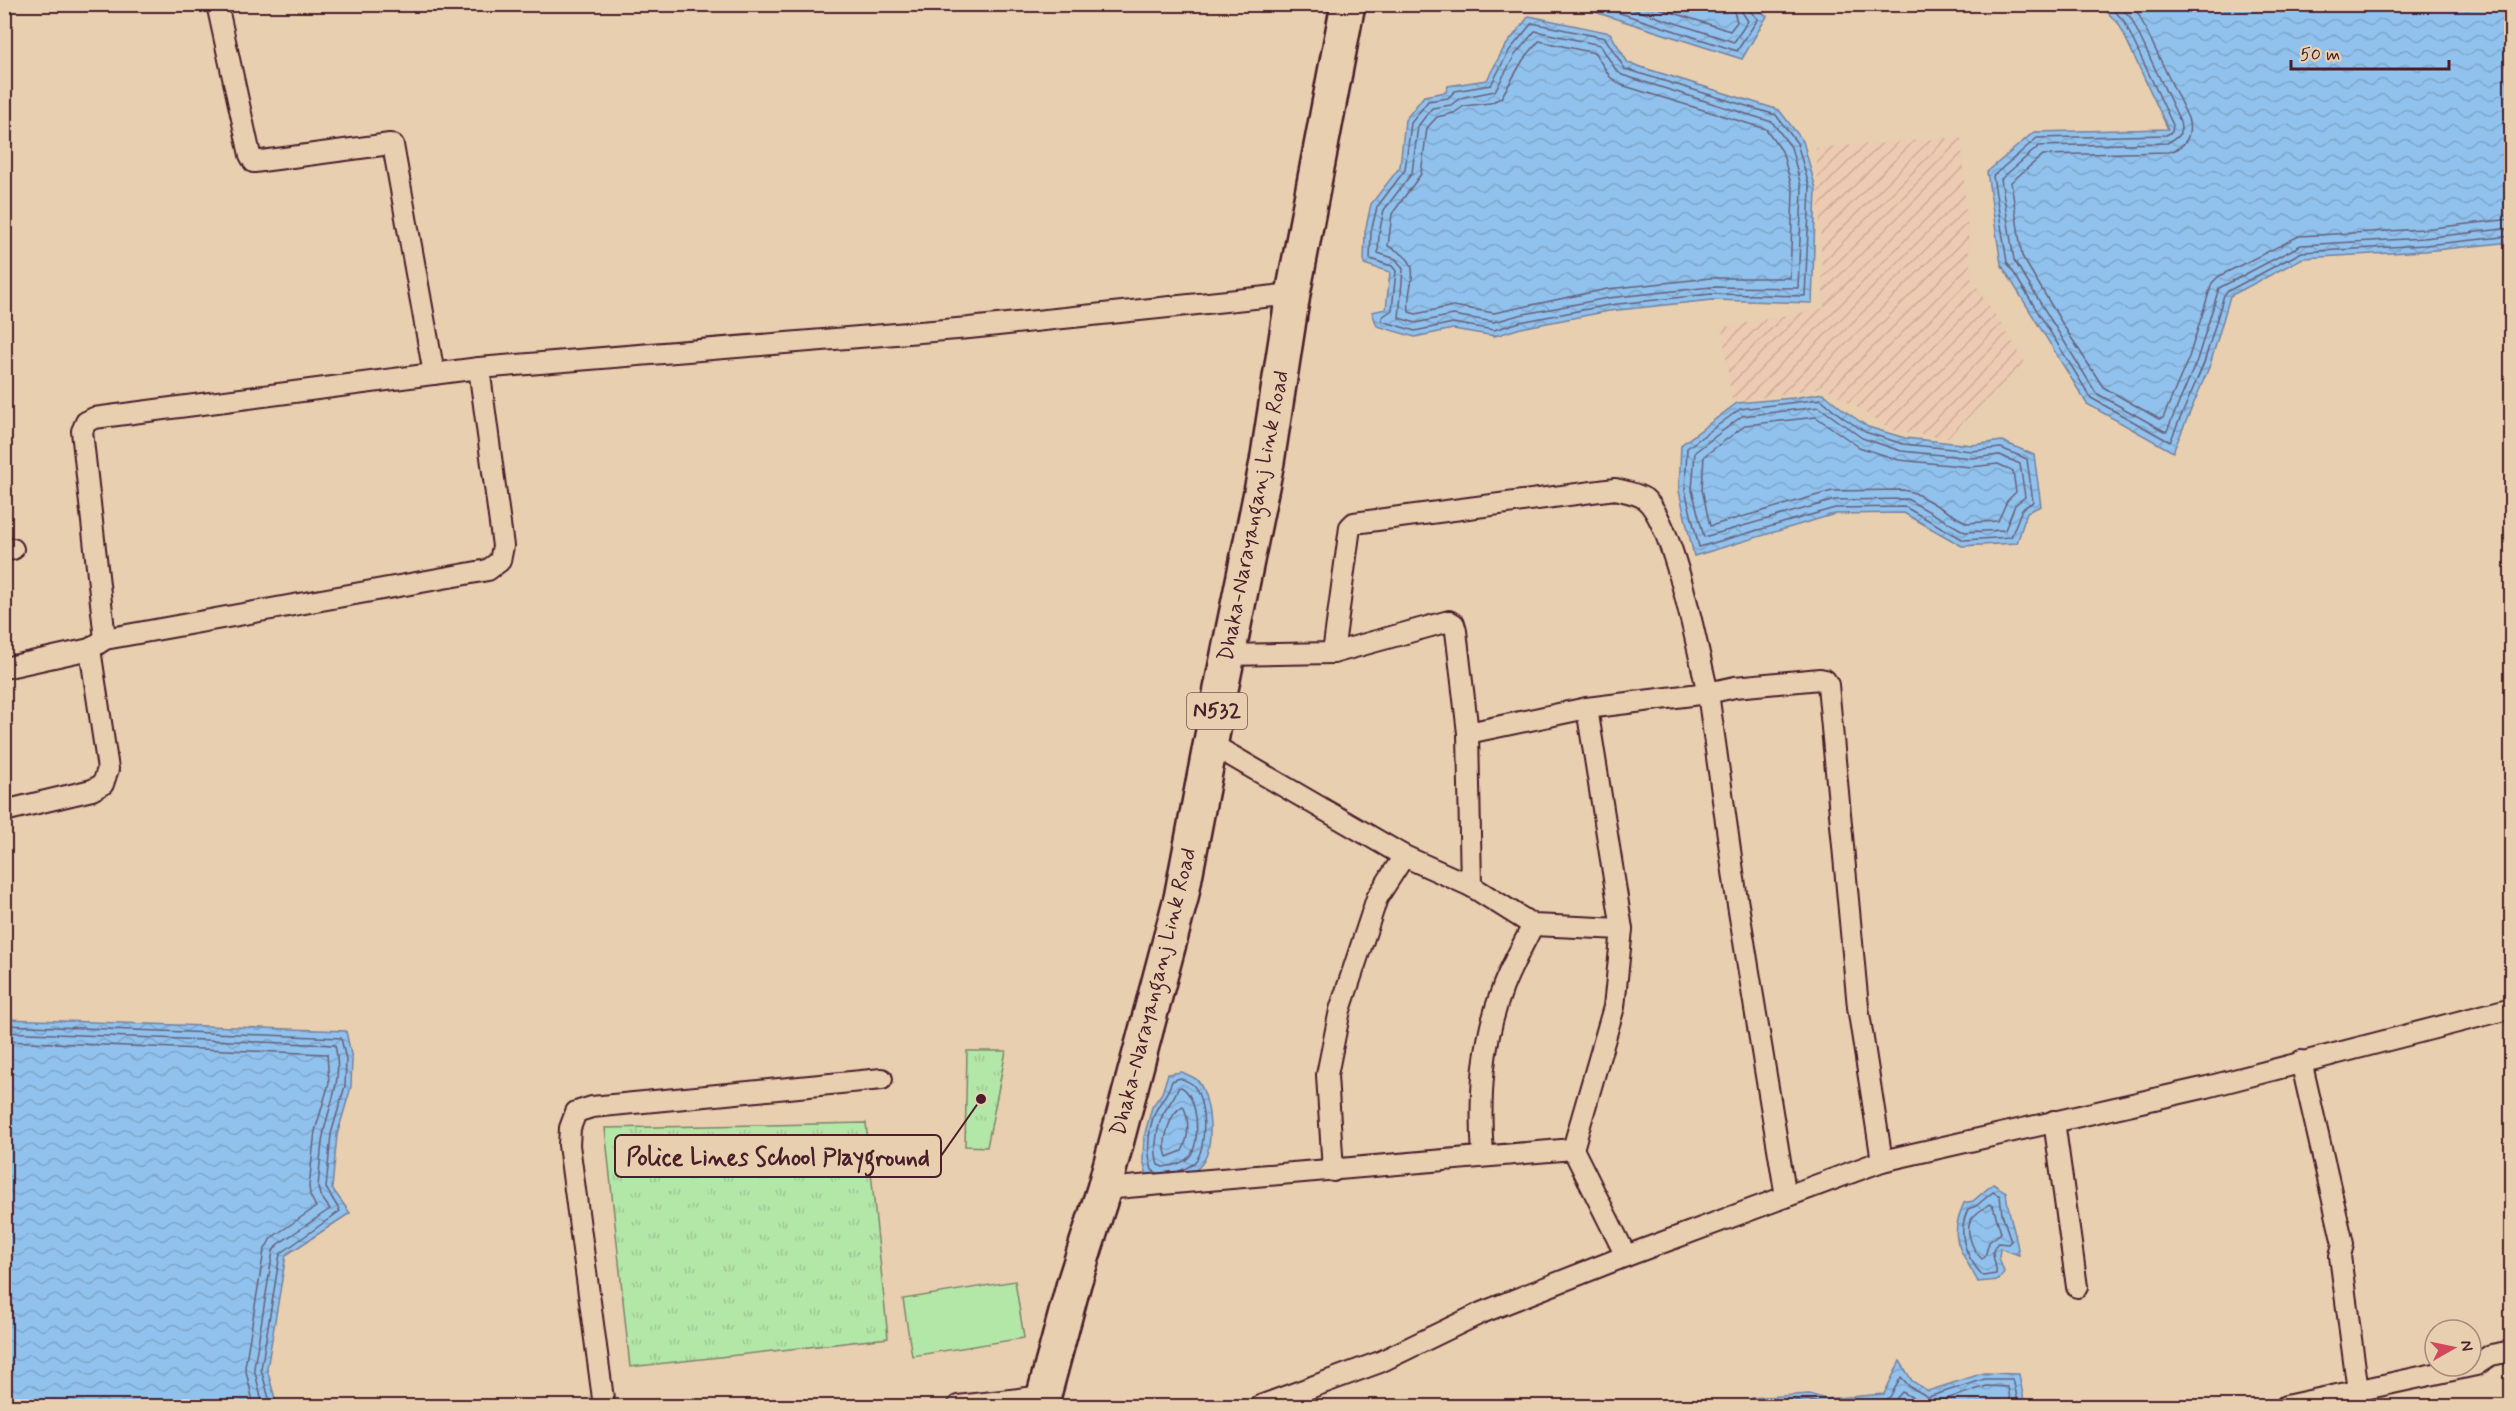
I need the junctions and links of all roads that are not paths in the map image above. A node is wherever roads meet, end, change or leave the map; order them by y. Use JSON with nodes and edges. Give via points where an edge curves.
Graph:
{"nodes":[{"id":1,"x":217,"y":4,"type":"edge"},
{"id":2,"x":1348,"y":4,"type":"edge"},
{"id":3,"x":1293,"y":294,"type":"junction"},
{"id":4,"x":479,"y":368,"type":"junction"},
{"id":5,"x":434,"y":374,"type":"junction"},
{"id":6,"x":98,"y":644,"type":"junction"},
{"id":7,"x":1333,"y":653,"type":"junction"},
{"id":8,"x":1227,"y":655,"type":"junction"},
{"id":9,"x":4,"y":668,"type":"edge"},
{"id":10,"x":1699,"y":695,"type":"junction"},
{"id":11,"x":1590,"y":708,"type":"junction"},
{"id":12,"x":1468,"y":733,"type":"junction"},
{"id":13,"x":1211,"y":744,"type":"junction"},
{"id":14,"x":4,"y":811,"type":"edge"},
{"id":15,"x":1404,"y":856,"type":"junction"},
{"id":16,"x":1471,"y":886,"type":"junction"},
{"id":17,"x":1533,"y":925,"type":"junction"},
{"id":18,"x":1622,"y":929,"type":"junction"},
{"id":19,"x":2511,"y":1008,"type":"edge"},
{"id":20,"x":2301,"y":1061,"type":"junction"},
{"id":21,"x":882,"y":1079,"type":"dead end"},
{"id":22,"x":2054,"y":1121,"type":"junction"},
{"id":23,"x":1573,"y":1149,"type":"junction"},
{"id":24,"x":1483,"y":1156,"type":"junction"},
{"id":25,"x":1882,"y":1161,"type":"junction"},
{"id":26,"x":1333,"y":1171,"type":"junction"},
{"id":27,"x":1104,"y":1189,"type":"junction"},
{"id":28,"x":1786,"y":1197,"type":"junction"},
{"id":29,"x":1626,"y":1256,"type":"junction"},
{"id":30,"x":2077,"y":1287,"type":"dead end"},
{"id":31,"x":2511,"y":1351,"type":"edge"},
{"id":32,"x":2358,"y":1391,"type":"junction"},
{"id":33,"x":1043,"y":1401,"type":"edge"},
{"id":34,"x":604,"y":1407,"type":"edge"},
{"id":35,"x":958,"y":1407,"type":"edge"},
{"id":36,"x":1260,"y":1407,"type":"edge"},
{"id":37,"x":2286,"y":1407,"type":"edge"}],
"edges":[{"from":1,"to":5,"type":"street","via":[[254,162],[393,146]]},
{"from":2,"to":3,"type":"highway","name":"Dhaka-Narayanganj Link Road","number":"N532"},
{"from":3,"to":4,"type":"street","via":[[969,328]]},
{"from":3,"to":8,"type":"highway","name":"Dhaka-Narayanganj Link Road","number":"N532","via":[[1268,462]]},
{"from":4,"to":5,"type":"street"},
{"from":4,"to":6,"type":"street","via":[[503,546],[500,561],[488,570]]},
{"from":5,"to":6,"type":"street","via":[[86,422],[82,431]]},
{"from":6,"to":9,"type":"street"},
{"from":6,"to":14,"type":"street","via":[[108,769],[103,784]]},
{"from":7,"to":8,"type":"street"},
{"from":7,"to":10,"type":"street","via":[[1350,526],[1354,523],[1615,489],[1645,499],[1663,526],[1678,573]]},
{"from":7,"to":12,"type":"street","via":[[1449,621],[1454,624]]},
{"from":8,"to":13,"type":"highway","name":"Dhaka-Narayanganj Link Road","number":"N532"},
{"from":10,"to":11,"type":"street"},
{"from":10,"to":25,"type":"street","via":[[1735,687],[1820,679],[1828,685],[1858,1007]]},
{"from":10,"to":28,"type":"street"},
{"from":11,"to":12,"type":"street"},
{"from":11,"to":18,"type":"street"},
{"from":12,"to":16,"type":"street"},
{"from":13,"to":15,"type":"street"},
{"from":13,"to":27,"type":"highway","name":"Dhaka-Narayanganj Link Road","number":"N532","via":[[1181,898]]},
{"from":15,"to":16,"type":"street"},
{"from":15,"to":26,"type":"street","via":[[1377,898],[1340,1010],[1327,1075]]},
{"from":16,"to":17,"type":"street"},
{"from":17,"to":18,"type":"street"},
{"from":17,"to":24,"type":"street","via":[[1503,987],[1488,1034],[1479,1108]]},
{"from":18,"to":23,"type":"street","via":[[1614,1007]]},
{"from":19,"to":20,"type":"street"},
{"from":20,"to":22,"type":"street","via":[[2207,1087]]},
{"from":20,"to":32,"type":"street","via":[[2343,1244],[2340,1256]]},
{"from":21,"to":34,"type":"street","via":[[592,1107],[576,1112],[570,1128],[570,1145]]},
{"from":22,"to":25,"type":"street"},
{"from":22,"to":30,"type":"street"},
{"from":23,"to":24,"type":"street"},
{"from":23,"to":29,"type":"street"},
{"from":24,"to":26,"type":"street"},
{"from":25,"to":28,"type":"street"},
{"from":26,"to":27,"type":"street"},
{"from":27,"to":33,"type":"highway","name":"Dhaka-Narayanganj Link Road","number":"N532"},
{"from":28,"to":29,"type":"street"},
{"from":29,"to":36,"type":"street","via":[[1481,1313],[1380,1362]]},
{"from":31,"to":32,"type":"street","via":[[2491,1355],[2476,1365]]},
{"from":32,"to":37,"type":"street"},
{"from":33,"to":35,"type":"street"}]}
